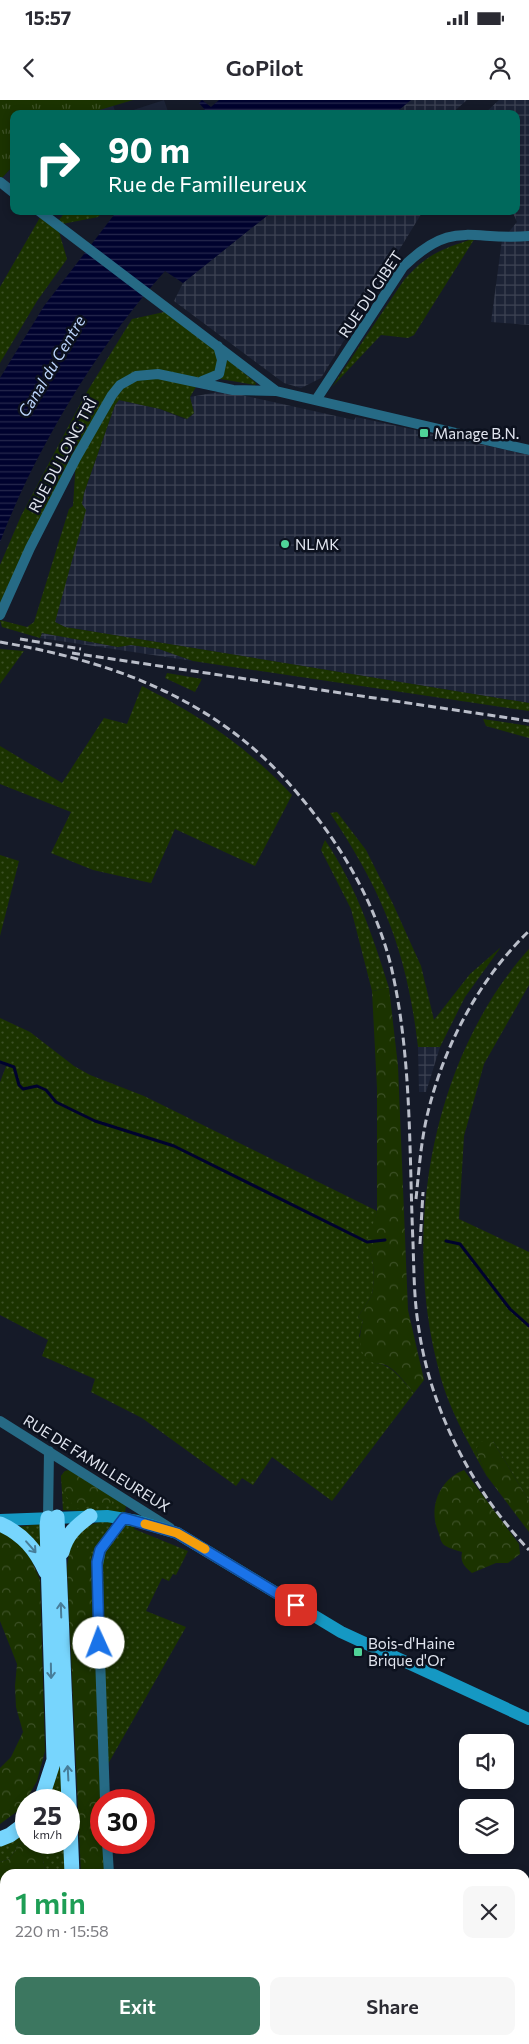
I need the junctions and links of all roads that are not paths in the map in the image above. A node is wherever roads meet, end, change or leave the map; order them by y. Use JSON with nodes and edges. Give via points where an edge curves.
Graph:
{"nodes":[{"id":1,"x":0,"y":182,"type":"edge"},
{"id":2,"x":10,"y":190,"type":"edge"},
{"id":3,"x":44,"y":215,"type":"edge"},
{"id":4,"x":529,"y":236,"type":"edge"},
{"id":5,"x":218,"y":346,"type":"junction"},
{"id":6,"x":198,"y":382,"type":"junction"},
{"id":7,"x":276,"y":391,"type":"junction"},
{"id":8,"x":316,"y":400,"type":"junction"},
{"id":9,"x":529,"y":450,"type":"edge"},
{"id":10,"x":0,"y":616,"type":"edge"},
{"id":11,"x":0,"y":1421,"type":"edge"},
{"id":12,"x":49,"y":1451,"type":"junction"},
{"id":13,"x":90,"y":1516,"type":"junction"},
{"id":14,"x":53,"y":1518,"type":"junction"},
{"id":15,"x":124,"y":1518,"type":"junction"},
{"id":16,"x":0,"y":1522,"type":"edge"},
{"id":17,"x":177,"y":1533,"type":"junction"},
{"id":18,"x":60,"y":1564,"type":"junction"},
{"id":19,"x":49,"y":1580,"type":"junction"},
{"id":20,"x":529,"y":1720,"type":"edge"},
{"id":21,"x":45,"y":1789,"type":"edge"},
{"id":22,"x":105,"y":1789,"type":"edge"},
{"id":23,"x":15,"y":1831,"type":"edge"},
{"id":24,"x":0,"y":1839,"type":"edge"},
{"id":25,"x":108,"y":1854,"type":"edge"},
{"id":26,"x":72,"y":1869,"type":"edge"},
{"id":27,"x":109,"y":1869,"type":"edge"}],
"edges":[{"from":1,"to":2,"type":"street"},
{"from":3,"to":5,"type":"street"},
{"from":4,"to":8,"type":"street","name":"RUE DU GIBET","via":[[458,234],[420,250],[402,267]]},
{"from":5,"to":6,"type":"street","via":[[222,360],[219,374]]},
{"from":5,"to":7,"type":"street"},
{"from":6,"to":7,"type":"street","name":"RUE DU LONG TRÎ","via":[[233,390]]},
{"from":6,"to":10,"type":"street","name":"RUE DU LONG TRÎ","via":[[147,374],[120,385],[76,458]]},
{"from":7,"to":8,"type":"street"},
{"from":8,"to":9,"type":"street"},
{"from":11,"to":12,"type":"street","name":"RUE DE FAMILLEUREUX"},
{"from":12,"to":14,"type":"street"},
{"from":12,"to":17,"type":"street","name":"RUE DE FAMILLEUREUX"},
{"from":13,"to":14,"type":"street","name":"RUE DE FAMILLEUREUX"},
{"from":13,"to":15,"type":"street","name":"RUE DE FAMILLEUREUX"},
{"from":13,"to":18,"type":"highway","via":[[77,1525],[64,1543]]},
{"from":14,"to":16,"type":"street","name":"RUE DE FAMILLEUREUX"},
{"from":14,"to":18,"type":"highway"},
{"from":14,"to":19,"type":"highway","via":[[47,1526]]},
{"from":15,"to":17,"type":"street","name":"RUE DE FAMILLEUREUX"},
{"from":15,"to":22,"type":"street","via":[[100,1550],[97,1570]]},
{"from":16,"to":19,"type":"highway","one_way":true,"via":[[33,1548]]},
{"from":17,"to":20,"type":"street","name":"RUE DE FAMILLEUREUX","via":[[341,1632]]},
{"from":26,"to":18,"type":"highway","one_way":true},
{"from":19,"to":21,"type":"highway","one_way":true,"via":[[54,1760]]},
{"from":23,"to":24,"type":"highway"},
{"from":25,"to":27,"type":"street"}]}
